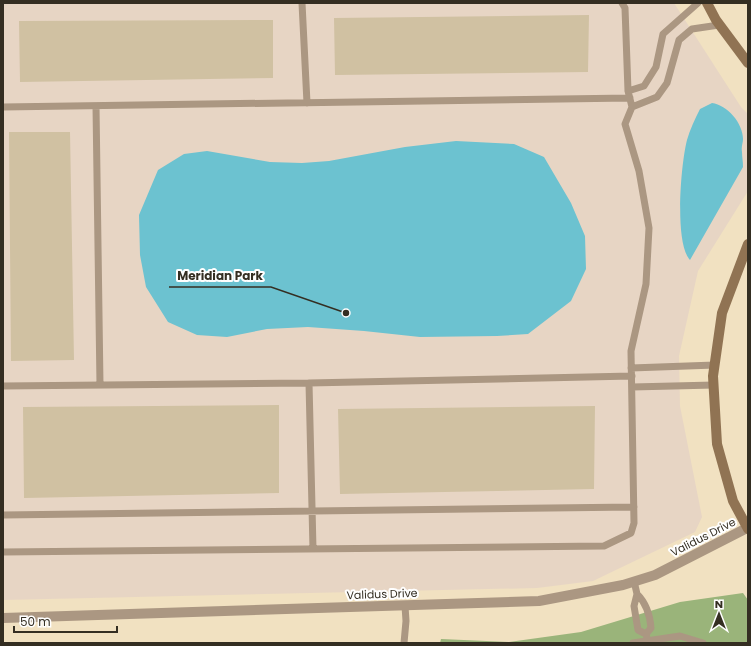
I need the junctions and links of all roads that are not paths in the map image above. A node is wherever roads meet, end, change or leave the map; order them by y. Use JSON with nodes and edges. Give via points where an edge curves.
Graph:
{"nodes":[{"id":1,"x":302,"y":3,"type":"edge"},
{"id":2,"x":622,"y":3,"type":"edge"},
{"id":3,"x":698,"y":3,"type":"edge"},
{"id":4,"x":707,"y":3,"type":"edge"},
{"id":5,"x":719,"y":25,"type":"junction"},
{"id":6,"x":748,"y":63,"type":"edge"},
{"id":7,"x":629,"y":94,"type":"junction"},
{"id":8,"x":307,"y":103,"type":"junction"},
{"id":9,"x":96,"y":106,"type":"junction"},
{"id":10,"x":3,"y":107,"type":"edge"},
{"id":11,"x":632,"y":107,"type":"junction"},
{"id":12,"x":748,"y":244,"type":"edge"},
{"id":13,"x":715,"y":364,"type":"junction"},
{"id":14,"x":632,"y":368,"type":"junction"},
{"id":15,"x":632,"y":376,"type":"junction"},
{"id":16,"x":309,"y":383,"type":"junction"},
{"id":17,"x":100,"y":385,"type":"junction"},
{"id":18,"x":714,"y":385,"type":"junction"},
{"id":19,"x":3,"y":386,"type":"edge"},
{"id":20,"x":632,"y":387,"type":"junction"},
{"id":21,"x":634,"y":507,"type":"junction"},
{"id":22,"x":312,"y":511,"type":"junction"},
{"id":23,"x":3,"y":515,"type":"edge"},
{"id":24,"x":748,"y":528,"type":"edge"},
{"id":25,"x":313,"y":549,"type":"junction"},
{"id":26,"x":3,"y":552,"type":"edge"},
{"id":27,"x":634,"y":581,"type":"junction"},
{"id":28,"x":637,"y":594,"type":"junction"},
{"id":29,"x":405,"y":606,"type":"junction"},
{"id":30,"x":3,"y":618,"type":"edge"},
{"id":31,"x":647,"y":639,"type":"edge"},
{"id":32,"x":404,"y":643,"type":"edge"},
{"id":33,"x":634,"y":643,"type":"edge"},
{"id":34,"x":703,"y":643,"type":"edge"}],
"edges":[{"from":1,"to":8,"type":"lane"},
{"from":2,"to":7,"type":"lane","via":[[625,8]]},
{"from":3,"to":7,"type":"lane","via":[[663,34],[656,67],[644,86]]},
{"from":4,"to":5,"type":"street"},
{"from":5,"to":6,"type":"street"},
{"from":5,"to":11,"type":"lane","via":[[692,29],[679,40],[666,83],[657,97]]},
{"from":7,"to":8,"type":"lane"},
{"from":7,"to":11,"type":"lane"},
{"from":8,"to":9,"type":"lane"},
{"from":9,"to":10,"type":"lane"},
{"from":9,"to":17,"type":"lane"},
{"from":11,"to":14,"type":"lane","via":[[625,124],[639,171],[649,228],[646,284],[631,351]]},
{"from":12,"to":13,"type":"street","via":[[722,313]]},
{"from":13,"to":14,"type":"lane"},
{"from":13,"to":18,"type":"street"},
{"from":14,"to":15,"type":"lane"},
{"from":15,"to":16,"type":"lane"},
{"from":15,"to":20,"type":"lane"},
{"from":16,"to":17,"type":"lane"},
{"from":16,"to":22,"type":"lane"},
{"from":17,"to":19,"type":"lane"},
{"from":18,"to":20,"type":"lane"},
{"from":18,"to":24,"type":"street","via":[[717,444],[733,501]]},
{"from":20,"to":21,"type":"lane"},
{"from":21,"to":22,"type":"lane"},
{"from":21,"to":25,"type":"lane","via":[[631,533],[604,546]]},
{"from":22,"to":23,"type":"lane"},
{"from":22,"to":25,"type":"lane"},
{"from":24,"to":27,"type":"street","name":"Validus Drive","via":[[655,575]]},
{"from":25,"to":26,"type":"lane"},
{"from":27,"to":28,"type":"lane"},
{"from":27,"to":29,"type":"street","name":"Validus Drive","via":[[581,594],[539,600]]},
{"from":28,"to":31,"type":"lane","via":[[634,606],[638,630]]},
{"from":28,"to":31,"type":"lane","via":[[645,602],[652,628]]},
{"from":29,"to":30,"type":"street","name":"Validus Drive"},
{"from":29,"to":32,"type":"lane"},
{"from":31,"to":33,"type":"lane"},
{"from":31,"to":34,"type":"lane","via":[[680,636]]}]}
